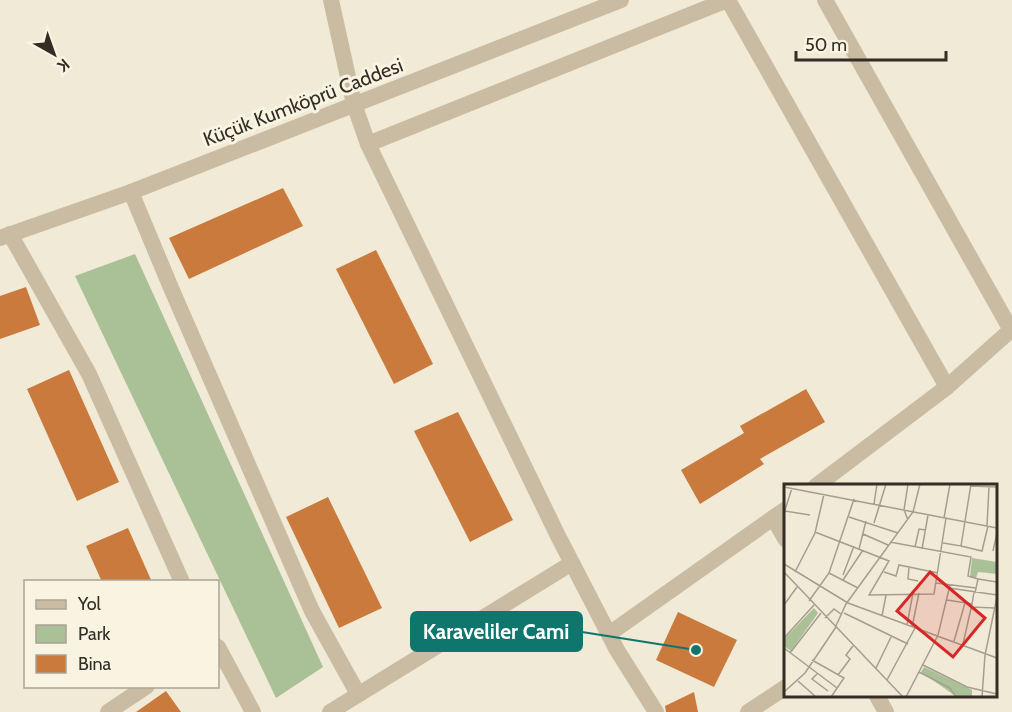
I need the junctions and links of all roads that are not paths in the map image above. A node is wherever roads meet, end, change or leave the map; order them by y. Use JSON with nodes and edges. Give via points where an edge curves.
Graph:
{"nodes":[{"id":1,"x":331,"y":0,"type":"edge"},
{"id":2,"x":621,"y":0,"type":"edge"},
{"id":3,"x":728,"y":0,"type":"edge"},
{"id":4,"x":825,"y":0,"type":"edge"},
{"id":5,"x":354,"y":104,"type":"junction"},
{"id":6,"x":368,"y":144,"type":"junction"},
{"id":7,"x":131,"y":192,"type":"junction"},
{"id":8,"x":5,"y":236,"type":"edge"},
{"id":9,"x":1011,"y":329,"type":"edge"},
{"id":10,"x":947,"y":387,"type":"junction"},
{"id":11,"x":819,"y":484,"type":"edge"},
{"id":12,"x":779,"y":513,"type":"edge"},
{"id":13,"x":784,"y":532,"type":"edge"},
{"id":14,"x":572,"y":563,"type":"junction"},
{"id":15,"x":181,"y":580,"type":"edge"},
{"id":16,"x":609,"y":634,"type":"junction"},
{"id":17,"x":219,"y":652,"type":"edge"},
{"id":18,"x":145,"y":688,"type":"edge"},
{"id":19,"x":784,"y":688,"type":"edge"},
{"id":20,"x":358,"y":694,"type":"junction"},
{"id":21,"x":878,"y":697,"type":"edge"},
{"id":22,"x":108,"y":712,"type":"edge"},
{"id":23,"x":253,"y":712,"type":"edge"},
{"id":24,"x":330,"y":712,"type":"edge"},
{"id":25,"x":655,"y":712,"type":"edge"},
{"id":26,"x":748,"y":712,"type":"edge"},
{"id":27,"x":886,"y":712,"type":"edge"}],
"edges":[{"from":1,"to":5,"type":"street"},
{"from":2,"to":5,"type":"street","name":"Küçük Kumköprü Caddesi"},
{"from":3,"to":6,"type":"street"},
{"from":3,"to":10,"type":"street"},
{"from":4,"to":9,"type":"street"},
{"from":5,"to":6,"type":"street"},
{"from":5,"to":7,"type":"street","name":"Küçük Kumköprü Caddesi"},
{"from":6,"to":14,"type":"street"},
{"from":7,"to":8,"type":"street","name":"Küçük Kumköprü Caddesi"},
{"from":7,"to":20,"type":"street","via":[[312,611]]},
{"from":8,"to":15,"type":"street","via":[[89,374]]},
{"from":9,"to":10,"type":"street"},
{"from":10,"to":11,"type":"street"},
{"from":12,"to":13,"type":"street"},
{"from":12,"to":16,"type":"street"},
{"from":14,"to":16,"type":"street"},
{"from":14,"to":20,"type":"street"},
{"from":16,"to":25,"type":"street"},
{"from":17,"to":23,"type":"street"},
{"from":18,"to":22,"type":"street"},
{"from":19,"to":26,"type":"street"},
{"from":20,"to":24,"type":"street"},
{"from":21,"to":27,"type":"street"}]}
